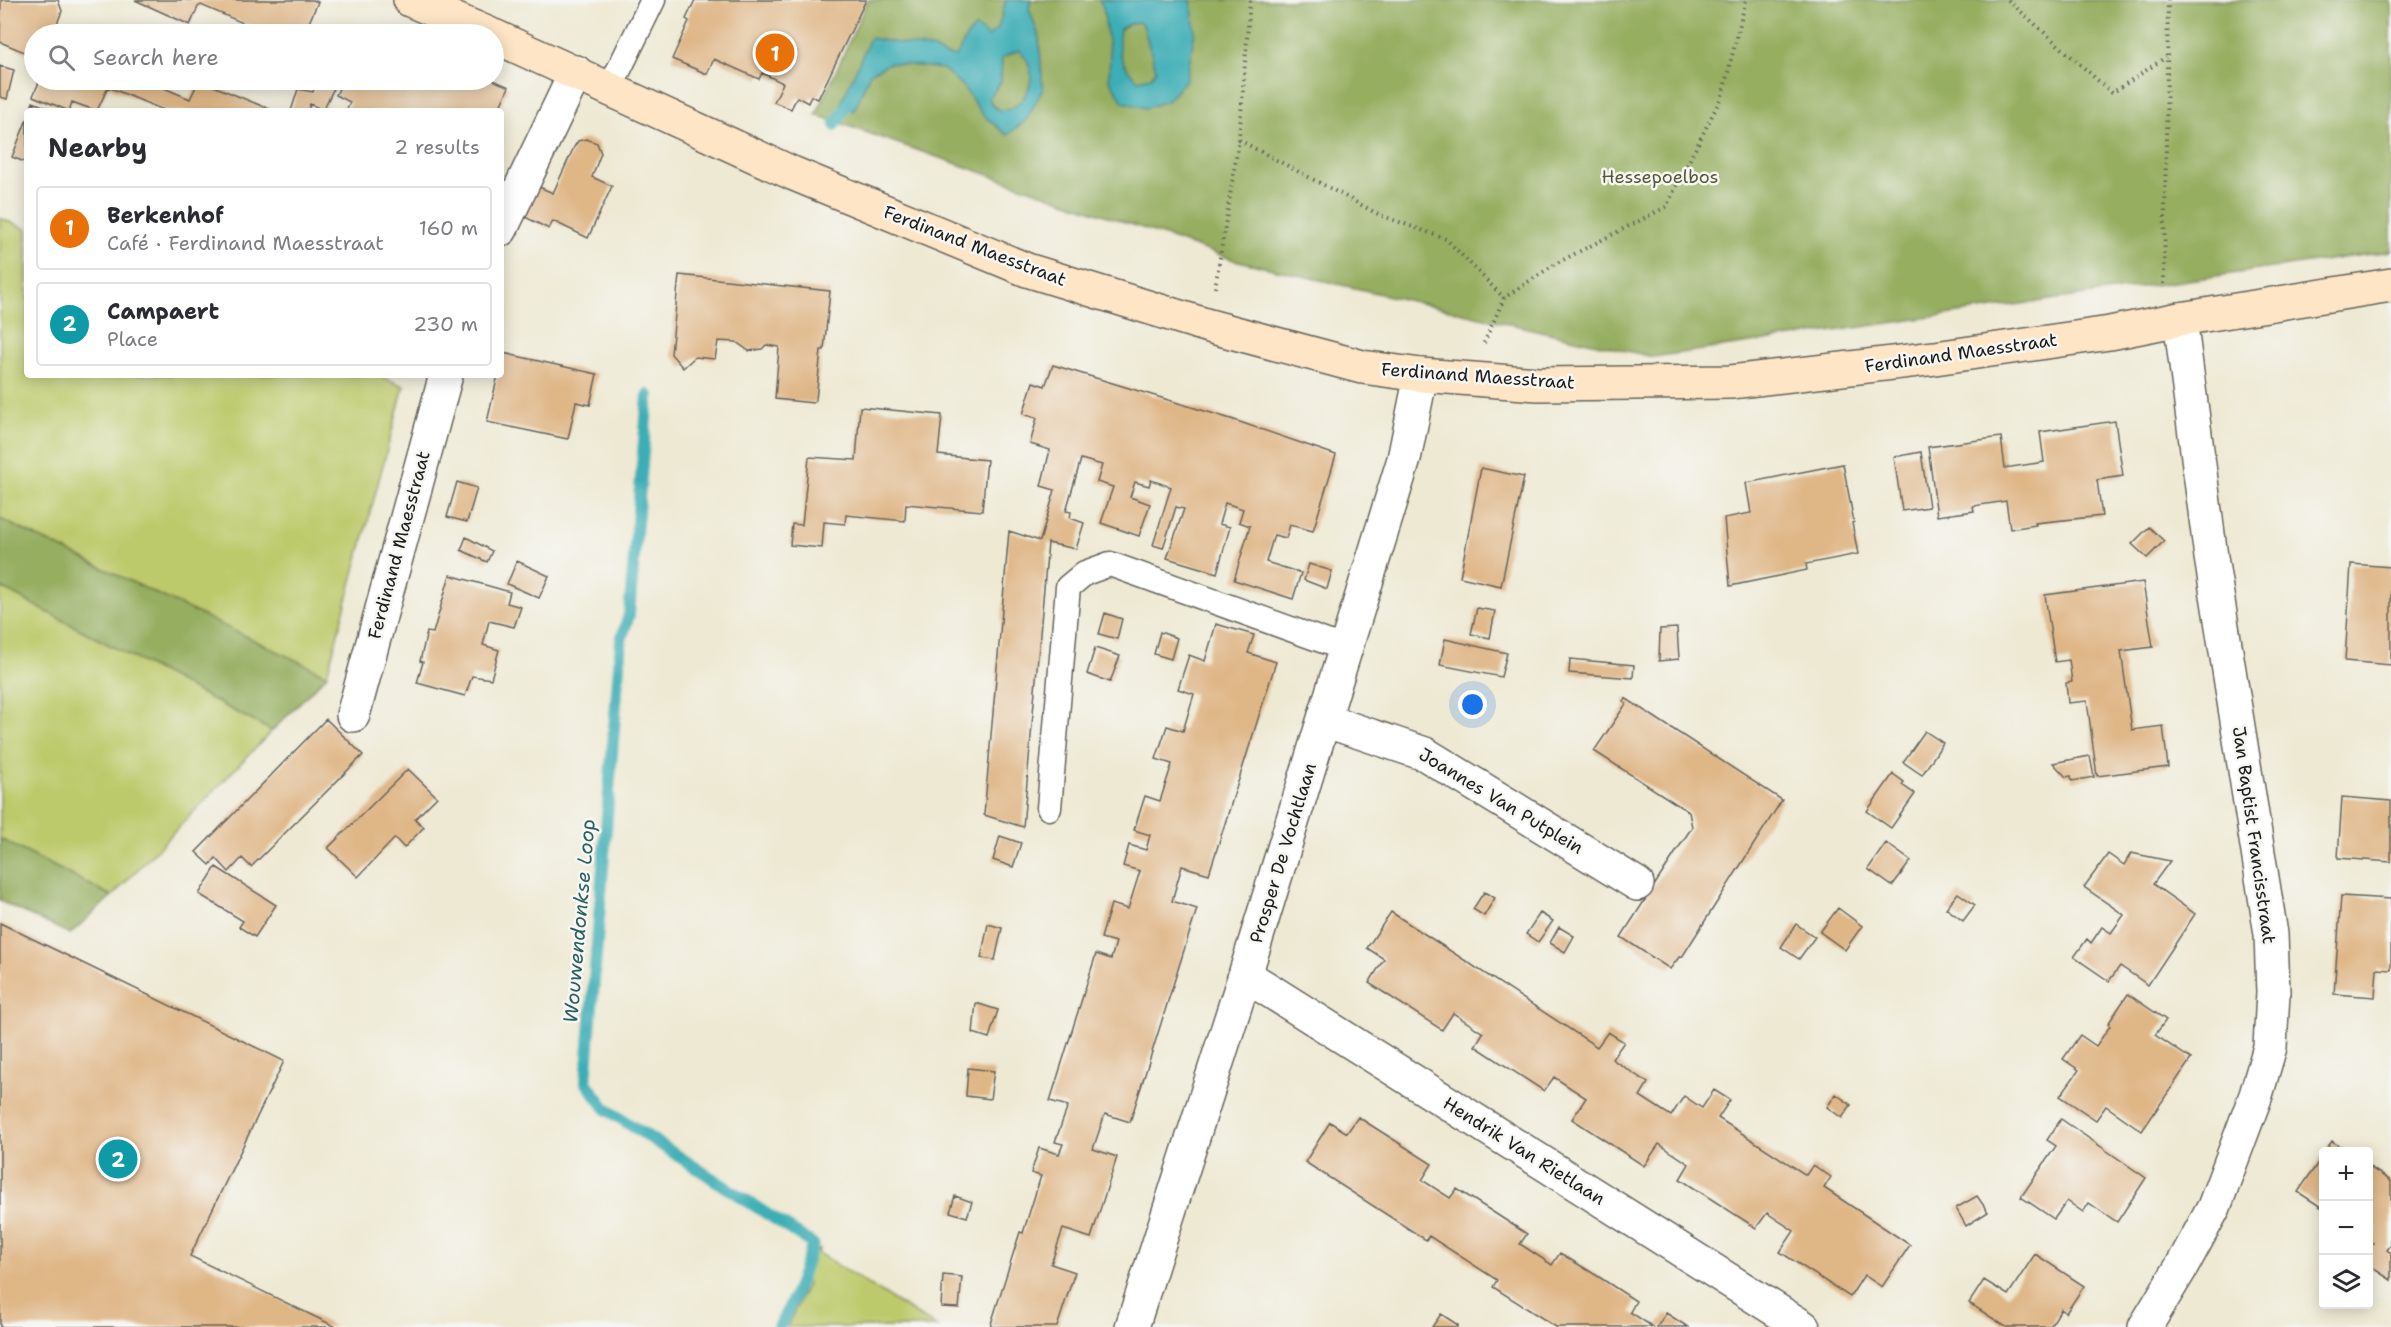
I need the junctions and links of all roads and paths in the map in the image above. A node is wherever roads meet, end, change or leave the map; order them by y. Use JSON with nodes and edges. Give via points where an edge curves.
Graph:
{"nodes":[{"id":1,"x":410,"y":0,"type":"edge"},
{"id":2,"x":653,"y":0,"type":"edge"},
{"id":3,"x":1250,"y":0,"type":"edge"},
{"id":4,"x":1746,"y":0,"type":"edge"},
{"id":5,"x":2008,"y":0,"type":"edge"},
{"id":6,"x":2168,"y":0,"type":"edge"},
{"id":7,"x":466,"y":24,"type":"edge"},
{"id":8,"x":504,"y":40,"type":"edge"},
{"id":9,"x":2167,"y":57,"type":"junction"},
{"id":10,"x":576,"y":72,"type":"junction"},
{"id":11,"x":610,"y":88,"type":"junction"},
{"id":12,"x":1239,"y":140,"type":"junction"},
{"id":13,"x":504,"y":223,"type":"edge"},
{"id":14,"x":2391,"y":285,"type":"edge"},
{"id":15,"x":1504,"y":298,"type":"junction"},
{"id":16,"x":2180,"y":319,"type":"junction"},
{"id":17,"x":1209,"y":326,"type":"junction"},
{"id":18,"x":1420,"y":375,"type":"junction"},
{"id":19,"x":445,"y":378,"type":"edge"},
{"id":20,"x":1469,"y":378,"type":"junction"},
{"id":21,"x":1346,"y":649,"type":"junction"},
{"id":22,"x":353,"y":715,"type":"dead end"},
{"id":23,"x":1324,"y":720,"type":"junction"},
{"id":24,"x":1049,"y":808,"type":"dead end"},
{"id":25,"x":1637,"y":884,"type":"dead end"},
{"id":26,"x":1245,"y":975,"type":"junction"},
{"id":27,"x":1132,"y":1327,"type":"edge"},
{"id":28,"x":1803,"y":1327,"type":"edge"},
{"id":29,"x":2145,"y":1327,"type":"edge"}],
"edges":[{"from":1,"to":7,"type":"street"},
{"from":2,"to":11,"type":"lane"},
{"from":3,"to":12,"type":"path"},
{"from":4,"to":15,"type":"path","via":[[1722,96],[1666,207],[1556,264]]},
{"from":5,"to":9,"type":"path","via":[[2112,93]]},
{"from":6,"to":9,"type":"path"},
{"from":8,"to":10,"type":"street","name":"Ferdinand Maesstraat"},
{"from":9,"to":16,"type":"path","via":[[2163,295]]},
{"from":10,"to":11,"type":"street","name":"Ferdinand Maesstraat"},
{"from":10,"to":13,"type":"street"},
{"from":11,"to":17,"type":"street","name":"Ferdinand Maesstraat","via":[[792,173],[1027,270]]},
{"from":12,"to":15,"type":"path","via":[[1380,215],[1446,238]]},
{"from":12,"to":17,"type":"path"},
{"from":14,"to":16,"type":"street","name":"Ferdinand Maesstraat"},
{"from":15,"to":20,"type":"path"},
{"from":16,"to":20,"type":"street","name":"Ferdinand Maesstraat","via":[[1935,358],[1731,381],[1538,384]]},
{"from":16,"to":29,"type":"street","name":"Jan Baptist Francisstraat","via":[[2211,557],[2271,934],[2273,993],[2270,1047],[2234,1157],[2209,1217]]},
{"from":17,"to":18,"type":"street","name":"Ferdinand Maesstraat","via":[[1362,367]]},
{"from":18,"to":20,"type":"street","name":"Ferdinand Maesstraat"},
{"from":18,"to":21,"type":"street","name":"Prosper De Vochtlaan","via":[[1404,459]]},
{"from":19,"to":22,"type":"street","name":"Ferdinand Maesstraat"},
{"from":21,"to":23,"type":"street","name":"Prosper De Vochtlaan"},
{"from":21,"to":24,"type":"lane","via":[[1110,564],[1085,573],[1068,587]]},
{"from":23,"to":25,"type":"street","name":"Joannes Van Putplein","via":[[1425,754]]},
{"from":23,"to":26,"type":"street","name":"Prosper De Vochtlaan"},
{"from":26,"to":27,"type":"street","name":"Prosper De Vochtlaan"},
{"from":26,"to":28,"type":"street","name":"Hendrik Van Rietlaan"}]}
